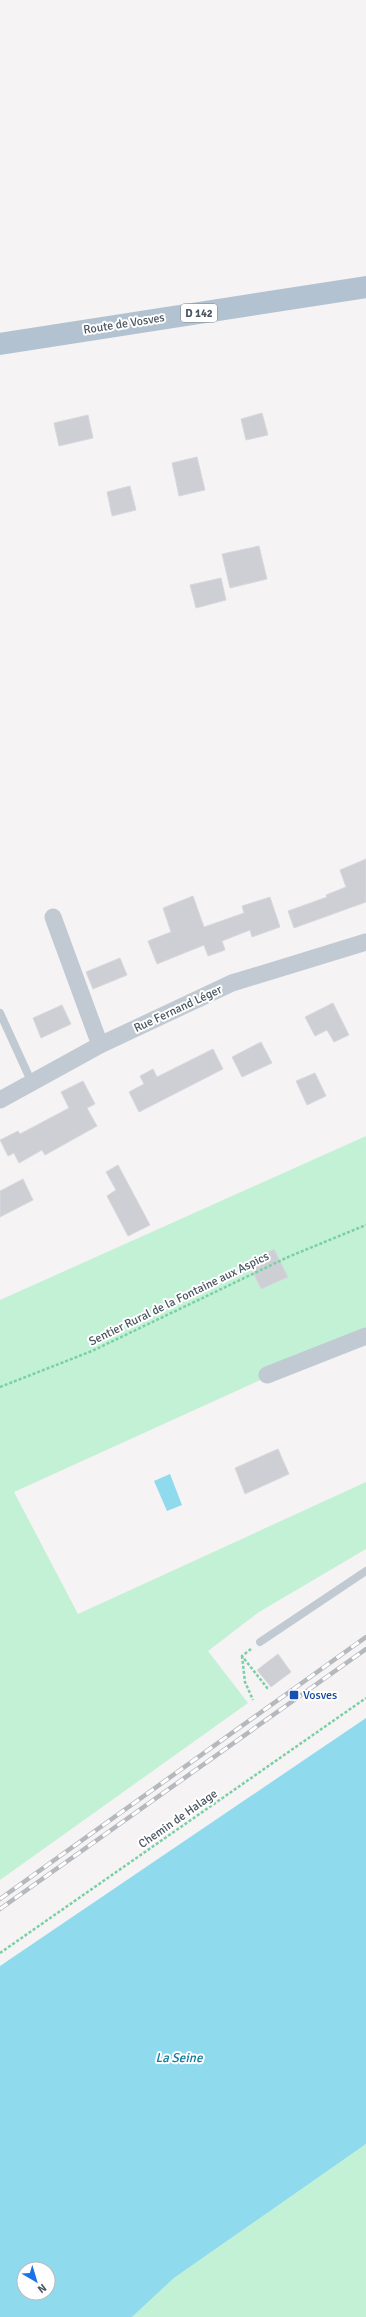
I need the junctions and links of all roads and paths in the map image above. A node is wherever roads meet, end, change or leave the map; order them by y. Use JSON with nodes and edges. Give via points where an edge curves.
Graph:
{"nodes":[{"id":1,"x":366,"y":287,"type":"edge"},
{"id":2,"x":0,"y":344,"type":"edge"},
{"id":3,"x":53,"y":917,"type":"dead end"},
{"id":4,"x":366,"y":942,"type":"edge"},
{"id":5,"x":0,"y":1013,"type":"edge"},
{"id":6,"x":100,"y":1045,"type":"junction"},
{"id":7,"x":32,"y":1083,"type":"junction"},
{"id":8,"x":0,"y":1100,"type":"edge"},
{"id":9,"x":366,"y":1225,"type":"edge"},
{"id":10,"x":366,"y":1336,"type":"edge"},
{"id":11,"x":267,"y":1375,"type":"dead end"},
{"id":12,"x":0,"y":1387,"type":"edge"},
{"id":13,"x":366,"y":1571,"type":"edge"},
{"id":14,"x":260,"y":1642,"type":"joint"},
{"id":15,"x":242,"y":1656,"type":"junction"},
{"id":16,"x":268,"y":1689,"type":"dead end"},
{"id":17,"x":366,"y":1698,"type":"edge"},
{"id":18,"x":253,"y":1700,"type":"dead end"},
{"id":19,"x":0,"y":1953,"type":"edge"}],
"edges":[{"from":1,"to":2,"type":"main road","name":"Route de Vosves","number":"D 142"},
{"from":3,"to":6,"type":"street"},
{"from":4,"to":6,"type":"street","name":"Rue Fernand Léger","via":[[232,984]]},
{"from":5,"to":7,"type":"lane"},
{"from":6,"to":7,"type":"street","name":"Rue Fernand Léger"},
{"from":7,"to":8,"type":"street","name":"Rue Fernand Léger"},
{"from":9,"to":12,"type":"path","name":"Sentier Rural de la Fontaine aux Aspics","via":[[288,1257],[92,1351]]},
{"from":10,"to":11,"type":"street"},
{"from":13,"to":14,"type":"lane"},
{"from":14,"to":15,"type":"path"},
{"from":15,"to":16,"type":"path"},
{"from":15,"to":18,"type":"path","via":[[245,1682]]},
{"from":17,"to":19,"type":"path","name":"Chemin de Halage"}]}
